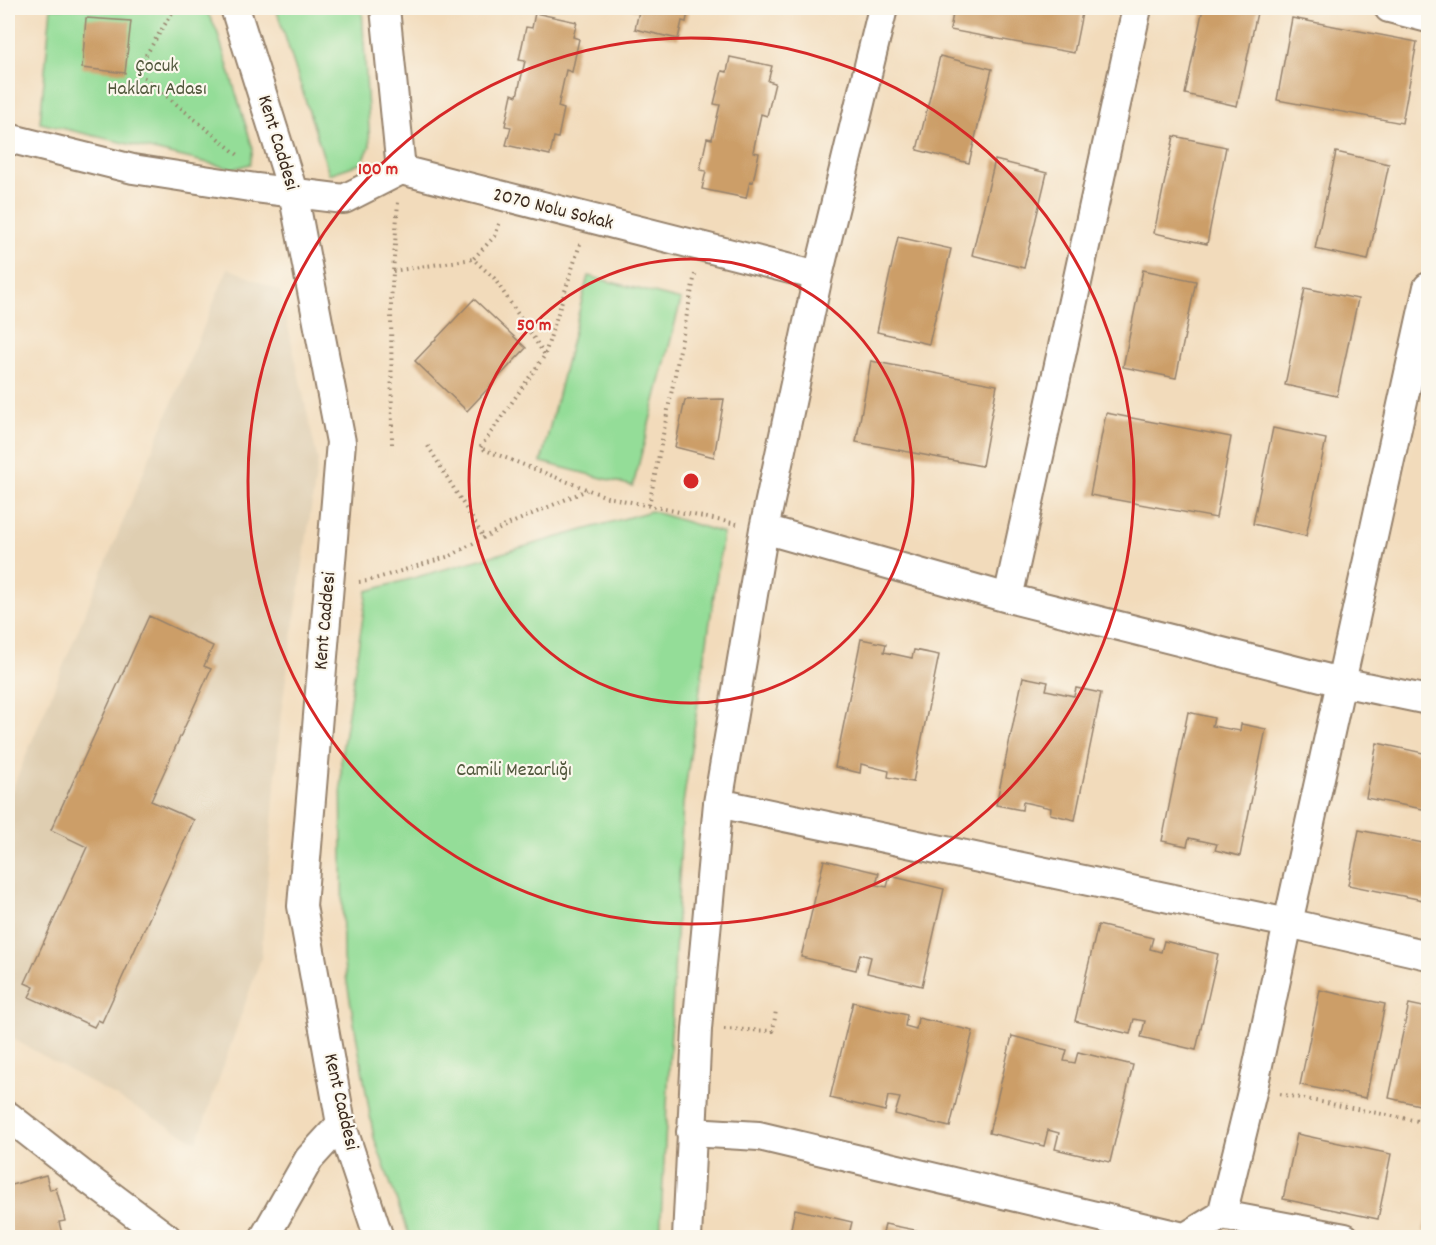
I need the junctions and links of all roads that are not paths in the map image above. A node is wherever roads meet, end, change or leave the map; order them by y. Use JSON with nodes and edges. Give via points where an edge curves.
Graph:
{"nodes":[{"id":1,"x":235,"y":8,"type":"edge"},
{"id":2,"x":385,"y":8,"type":"edge"},
{"id":3,"x":883,"y":8,"type":"edge"},
{"id":4,"x":1137,"y":8,"type":"edge"},
{"id":5,"x":1389,"y":8,"type":"edge"},
{"id":6,"x":1428,"y":18,"type":"edge"},
{"id":7,"x":8,"y":138,"type":"edge"},
{"id":8,"x":400,"y":170,"type":"junction"},
{"id":9,"x":292,"y":192,"type":"junction"},
{"id":10,"x":818,"y":276,"type":"junction"},
{"id":11,"x":1428,"y":287,"type":"edge"},
{"id":12,"x":764,"y":529,"type":"junction"},
{"id":13,"x":1008,"y":598,"type":"junction"},
{"id":14,"x":1341,"y":682,"type":"junction"},
{"id":15,"x":1428,"y":699,"type":"edge"},
{"id":16,"x":718,"y":803,"type":"junction"},
{"id":17,"x":1288,"y":923,"type":"junction"},
{"id":18,"x":1428,"y":955,"type":"edge"},
{"id":19,"x":8,"y":1116,"type":"edge"},
{"id":20,"x":341,"y":1124,"type":"junction"},
{"id":21,"x":691,"y":1132,"type":"junction"},
{"id":22,"x":1222,"y":1215,"type":"junction"},
{"id":23,"x":1184,"y":1237,"type":"edge"},
{"id":24,"x":167,"y":1238,"type":"edge"},
{"id":25,"x":264,"y":1238,"type":"edge"},
{"id":26,"x":379,"y":1238,"type":"edge"},
{"id":27,"x":687,"y":1238,"type":"edge"},
{"id":28,"x":1345,"y":1238,"type":"edge"}],
"edges":[{"from":1,"to":9,"type":"street","name":"Kent Caddesi"},
{"from":2,"to":8,"type":"street"},
{"from":3,"to":10,"type":"street"},
{"from":4,"to":13,"type":"street"},
{"from":5,"to":6,"type":"street"},
{"from":7,"to":9,"type":"street","via":[[132,169]]},
{"from":8,"to":9,"type":"street","via":[[344,199]]},
{"from":8,"to":10,"type":"street","name":"2070 Nolu Sokak"},
{"from":9,"to":20,"type":"street","name":"Kent Caddesi","via":[[341,442],[302,906]]},
{"from":10,"to":12,"type":"street"},
{"from":11,"to":14,"type":"street"},
{"from":12,"to":13,"type":"street"},
{"from":12,"to":16,"type":"street"},
{"from":13,"to":14,"type":"street"},
{"from":14,"to":15,"type":"street"},
{"from":14,"to":17,"type":"street"},
{"from":16,"to":17,"type":"street"},
{"from":16,"to":21,"type":"street"},
{"from":17,"to":18,"type":"street"},
{"from":17,"to":22,"type":"street"},
{"from":19,"to":24,"type":"street"},
{"from":20,"to":25,"type":"street","via":[[309,1160]]},
{"from":20,"to":26,"type":"street","name":"Kent Caddesi"},
{"from":21,"to":23,"type":"street","via":[[759,1136]]},
{"from":21,"to":27,"type":"street"},
{"from":22,"to":23,"type":"street"},
{"from":22,"to":28,"type":"street"}]}
